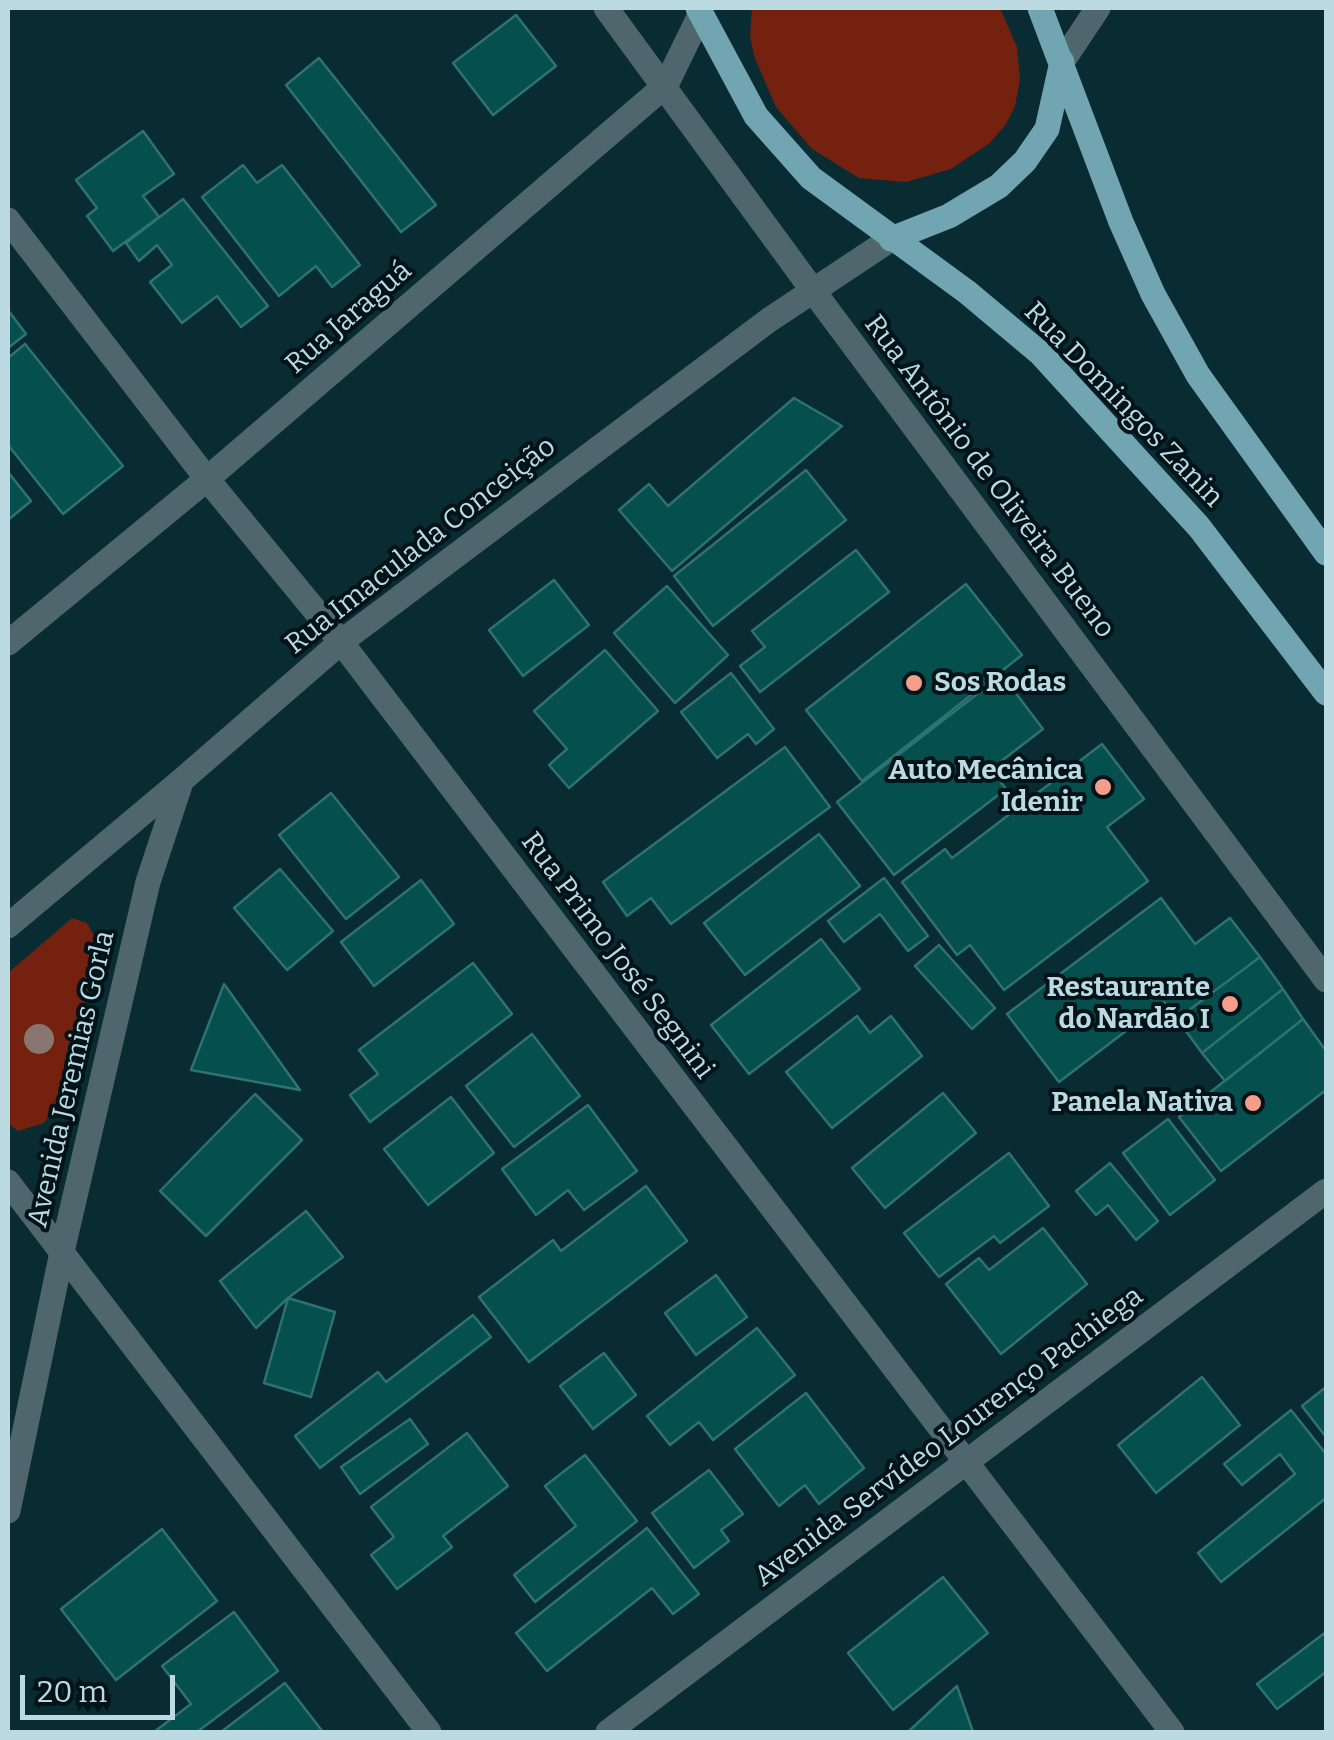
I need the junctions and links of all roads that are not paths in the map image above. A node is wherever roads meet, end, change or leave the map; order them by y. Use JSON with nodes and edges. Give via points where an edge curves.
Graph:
{"nodes":[{"id":1,"x":606,"y":8,"type":"edge"},
{"id":2,"x":1040,"y":8,"type":"edge"},
{"id":3,"x":1098,"y":8,"type":"edge"},
{"id":4,"x":701,"y":10,"type":"edge"},
{"id":5,"x":1062,"y":62,"type":"junction"},
{"id":6,"x":666,"y":86,"type":"junction"},
{"id":7,"x":8,"y":220,"type":"edge"},
{"id":8,"x":890,"y":239,"type":"junction"},
{"id":9,"x":814,"y":292,"type":"junction"},
{"id":10,"x":207,"y":479,"type":"junction"},
{"id":11,"x":1326,"y":553,"type":"edge"},
{"id":12,"x":8,"y":642,"type":"edge"},
{"id":13,"x":340,"y":642,"type":"junction"},
{"id":14,"x":1326,"y":693,"type":"edge"},
{"id":15,"x":182,"y":780,"type":"junction"},
{"id":16,"x":8,"y":926,"type":"edge"},
{"id":17,"x":1326,"y":980,"type":"edge"},
{"id":18,"x":8,"y":1182,"type":"edge"},
{"id":19,"x":1326,"y":1191,"type":"edge"},
{"id":20,"x":62,"y":1252,"type":"junction"},
{"id":21,"x":964,"y":1463,"type":"junction"},
{"id":22,"x":8,"y":1511,"type":"edge"},
{"id":23,"x":428,"y":1732,"type":"edge"},
{"id":24,"x":608,"y":1732,"type":"edge"},
{"id":25,"x":1172,"y":1732,"type":"edge"}],
"edges":[{"from":1,"to":6,"type":"street","name":"Rua Antônio de Oliveira Bueno"},
{"from":2,"to":5,"type":"main road"},
{"from":3,"to":5,"type":"street"},
{"from":4,"to":6,"type":"street","name":"Rua Jaraguá"},
{"from":4,"to":8,"type":"main road","name":"Rua Domingos Zanin","via":[[756,116],[811,178]]},
{"from":5,"to":8,"type":"main road","via":[[1047,129],[1025,161],[1000,186],[949,216]]},
{"from":5,"to":11,"type":"main road","via":[[1153,294],[1198,375]]},
{"from":6,"to":9,"type":"street","name":"Rua Antônio de Oliveira Bueno"},
{"from":6,"to":10,"type":"street","name":"Rua Jaraguá"},
{"from":7,"to":10,"type":"street","name":"Rua Primo José Segnini"},
{"from":8,"to":9,"type":"street","name":"Rua Imaculada Conceição"},
{"from":8,"to":14,"type":"main road","name":"Rua Domingos Zanin","via":[[968,292],[1041,354],[1200,527]]},
{"from":9,"to":13,"type":"street","name":"Rua Imaculada Conceição"},
{"from":9,"to":17,"type":"street","name":"Rua Antônio de Oliveira Bueno"},
{"from":10,"to":12,"type":"street","name":"Rua Jaraguá"},
{"from":10,"to":13,"type":"street","name":"Rua Primo José Segnini"},
{"from":13,"to":15,"type":"street","name":"Rua Imaculada Conceição"},
{"from":13,"to":21,"type":"street","name":"Rua Primo José Segnini"},
{"from":15,"to":16,"type":"street","name":"Rua Imaculada Conceição"},
{"from":15,"to":20,"type":"street","name":"Avenida Jeremias Gorla","via":[[148,882]]},
{"from":18,"to":20,"type":"street"},
{"from":19,"to":21,"type":"street","name":"Avenida Servídeo Lourenço Pachiega"},
{"from":20,"to":22,"type":"street","name":"Avenida Jeremias Gorla"},
{"from":20,"to":23,"type":"street"},
{"from":21,"to":24,"type":"street","name":"Avenida Servídeo Lourenço Pachiega"},
{"from":21,"to":25,"type":"street","name":"Rua Primo José Segnini"}]}
